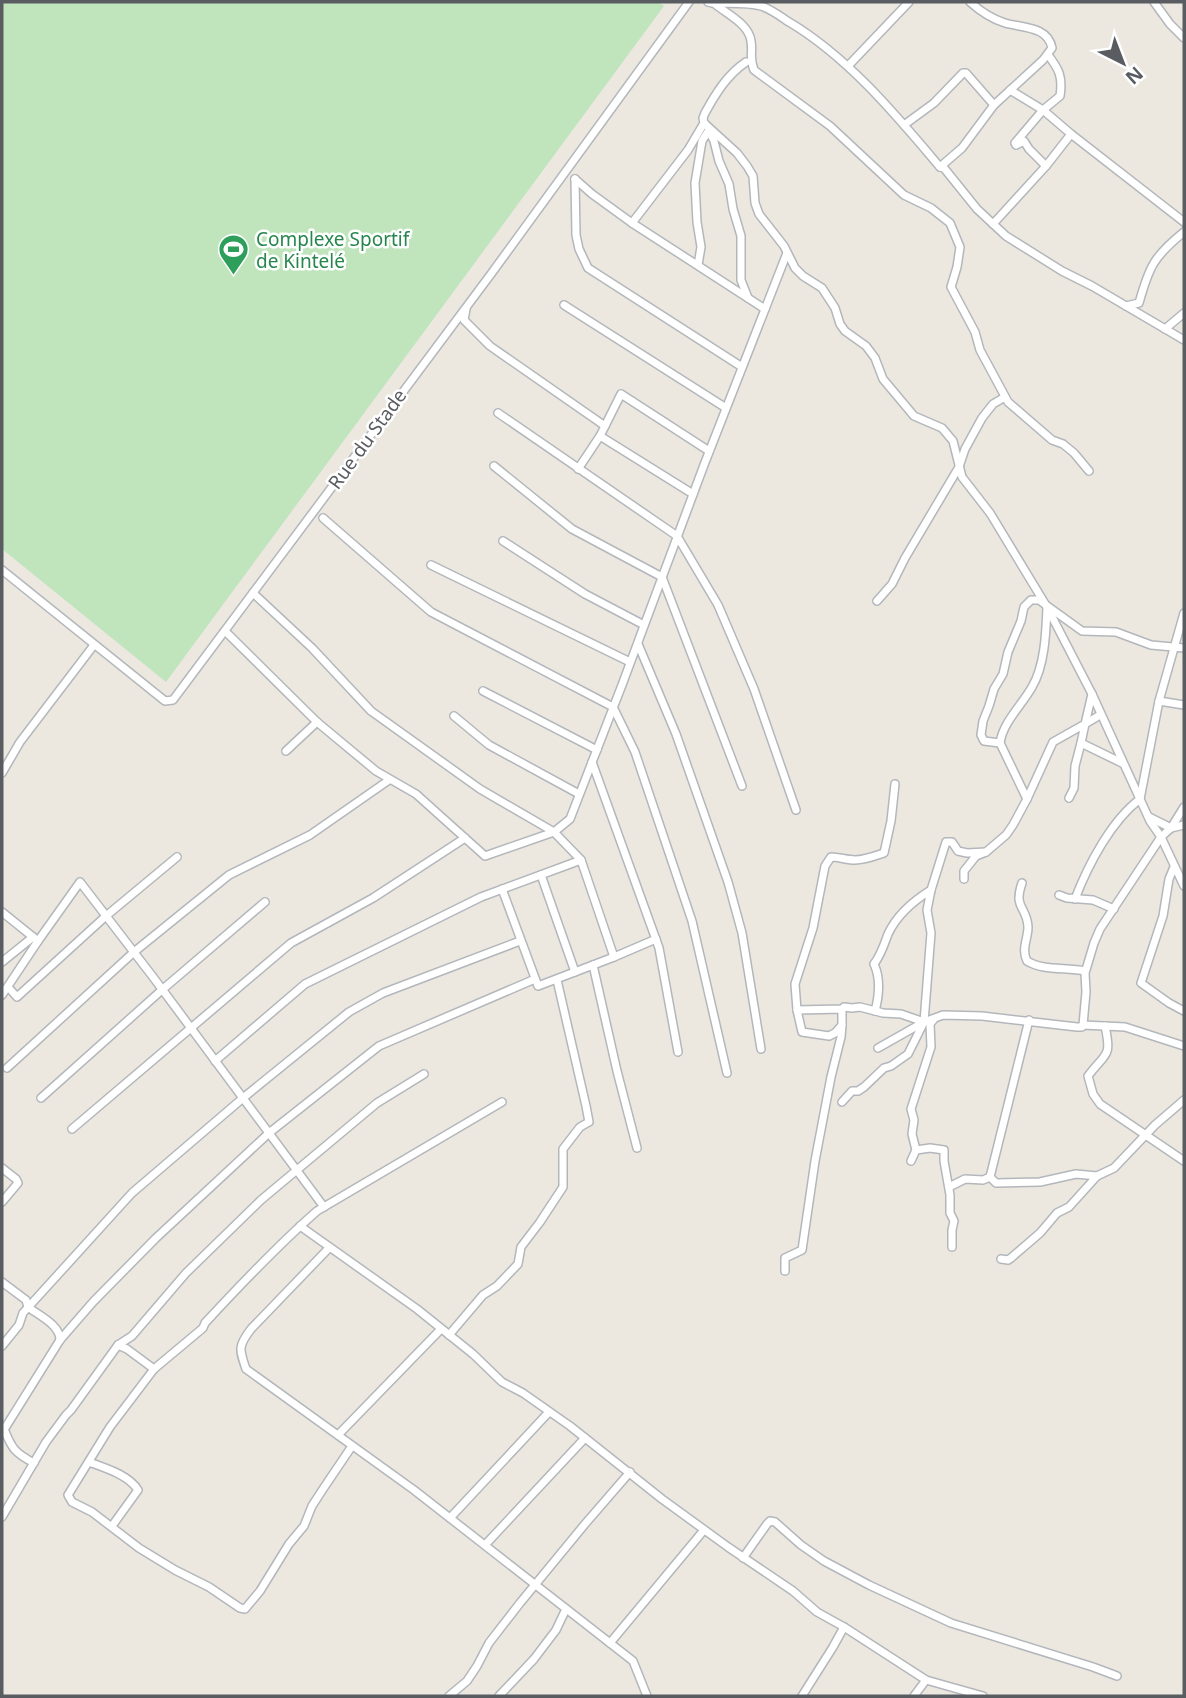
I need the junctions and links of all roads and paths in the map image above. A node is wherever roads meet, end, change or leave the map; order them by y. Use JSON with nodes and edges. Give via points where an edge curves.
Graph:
{"nodes":[{"id":1,"x":689,"y":2,"type":"edge"},
{"id":2,"x":909,"y":2,"type":"edge"},
{"id":3,"x":970,"y":2,"type":"edge"},
{"id":4,"x":1154,"y":2,"type":"edge"},
{"id":5,"x":711,"y":3,"type":"edge"},
{"id":6,"x":1184,"y":38,"type":"edge"},
{"id":7,"x":1048,"y":55,"type":"junction"},
{"id":8,"x":746,"y":62,"type":"dead end"},
{"id":9,"x":848,"y":66,"type":"junction"},
{"id":10,"x":1010,"y":90,"type":"junction"},
{"id":11,"x":994,"y":105,"type":"junction"},
{"id":12,"x":1043,"y":110,"type":"junction"},
{"id":13,"x":904,"y":125,"type":"junction"},
{"id":14,"x":707,"y":127,"type":"junction"},
{"id":15,"x":1071,"y":134,"type":"junction"},
{"id":16,"x":1046,"y":166,"type":"junction"},
{"id":17,"x":940,"y":167,"type":"junction"},
{"id":18,"x":566,"y":171,"type":"junction"},
{"id":19,"x":575,"y":179,"type":"junction"},
{"id":20,"x":1184,"y":222,"type":"edge"},
{"id":21,"x":632,"y":223,"type":"junction"},
{"id":22,"x":993,"y":224,"type":"junction"},
{"id":23,"x":1184,"y":232,"type":"edge"},
{"id":24,"x":787,"y":253,"type":"junction"},
{"id":25,"x":698,"y":265,"type":"junction"},
{"id":26,"x":749,"y":298,"type":"junction"},
{"id":27,"x":467,"y":305,"type":"junction"},
{"id":28,"x":564,"y":305,"type":"dead end"},
{"id":29,"x":1126,"y":306,"type":"junction"},
{"id":30,"x":765,"y":309,"type":"junction"},
{"id":31,"x":1184,"y":313,"type":"edge"},
{"id":32,"x":1165,"y":329,"type":"junction"},
{"id":33,"x":1184,"y":340,"type":"edge"},
{"id":34,"x":742,"y":367,"type":"junction"},
{"id":35,"x":1005,"y":397,"type":"junction"},
{"id":36,"x":726,"y":408,"type":"junction"},
{"id":37,"x":498,"y":413,"type":"dead end"},
{"id":38,"x":604,"y":426,"type":"junction"},
{"id":39,"x":600,"y":436,"type":"junction"},
{"id":40,"x":709,"y":452,"type":"junction"},
{"id":41,"x":494,"y":466,"type":"dead end"},
{"id":42,"x":959,"y":467,"type":"junction"},
{"id":43,"x":578,"y":468,"type":"junction"},
{"id":44,"x":1089,"y":471,"type":"dead end"},
{"id":45,"x":693,"y":494,"type":"junction"},
{"id":46,"x":323,"y":518,"type":"dead end"},
{"id":47,"x":677,"y":537,"type":"junction"},
{"id":48,"x":503,"y":541,"type":"dead end"},
{"id":49,"x":431,"y":565,"type":"dead end"},
{"id":50,"x":2,"y":569,"type":"edge"},
{"id":51,"x":662,"y":577,"type":"junction"},
{"id":52,"x":253,"y":593,"type":"junction"},
{"id":53,"x":877,"y":601,"type":"dead end"},
{"id":54,"x":1047,"y":607,"type":"junction"},
{"id":55,"x":1184,"y":613,"type":"edge"},
{"id":56,"x":644,"y":625,"type":"junction"},
{"id":57,"x":225,"y":631,"type":"junction"},
{"id":58,"x":637,"y":643,"type":"junction"},
{"id":59,"x":94,"y":645,"type":"junction"},
{"id":60,"x":1174,"y":646,"type":"junction"},
{"id":61,"x":1184,"y":648,"type":"edge"},
{"id":62,"x":630,"y":662,"type":"junction"},
{"id":63,"x":483,"y":691,"type":"dead end"},
{"id":64,"x":1092,"y":694,"type":"junction"},
{"id":65,"x":1159,"y":701,"type":"junction"},
{"id":66,"x":1184,"y":705,"type":"edge"},
{"id":67,"x":613,"y":708,"type":"junction"},
{"id":68,"x":1100,"y":715,"type":"junction"},
{"id":69,"x":454,"y":716,"type":"dead end"},
{"id":70,"x":317,"y":722,"type":"junction"},
{"id":71,"x":1085,"y":724,"type":"junction"},
{"id":72,"x":1000,"y":743,"type":"junction"},
{"id":73,"x":1081,"y":743,"type":"junction"},
{"id":74,"x":597,"y":750,"type":"junction"},
{"id":75,"x":286,"y":751,"type":"dead end"},
{"id":76,"x":592,"y":762,"type":"junction"},
{"id":77,"x":1123,"y":763,"type":"junction"},
{"id":78,"x":2,"y":773,"type":"edge"},
{"id":79,"x":389,"y":780,"type":"junction"},
{"id":80,"x":895,"y":784,"type":"dead end"},
{"id":81,"x":742,"y":786,"type":"dead end"},
{"id":82,"x":579,"y":794,"type":"junction"},
{"id":83,"x":1069,"y":798,"type":"dead end"},
{"id":84,"x":1027,"y":799,"type":"junction"},
{"id":85,"x":1140,"y":799,"type":"junction"},
{"id":86,"x":1184,"y":807,"type":"edge"},
{"id":87,"x":796,"y":810,"type":"dead end"},
{"id":88,"x":1148,"y":817,"type":"junction"},
{"id":89,"x":1184,"y":824,"type":"edge"},
{"id":90,"x":1173,"y":828,"type":"junction"},
{"id":91,"x":554,"y":832,"type":"junction"},
{"id":92,"x":1184,"y":835,"type":"edge"},
{"id":93,"x":1161,"y":837,"type":"junction"},
{"id":94,"x":465,"y":838,"type":"junction"},
{"id":95,"x":986,"y":852,"type":"junction"},
{"id":96,"x":177,"y":857,"type":"dead end"},
{"id":97,"x":581,"y":860,"type":"junction"},
{"id":98,"x":1174,"y":867,"type":"junction"},
{"id":99,"x":541,"y":875,"type":"junction"},
{"id":100,"x":964,"y":879,"type":"dead end"},
{"id":101,"x":1022,"y":883,"type":"dead end"},
{"id":102,"x":1184,"y":886,"type":"edge"},
{"id":103,"x":502,"y":889,"type":"junction"},
{"id":104,"x":931,"y":890,"type":"junction"},
{"id":105,"x":1059,"y":895,"type":"dead end"},
{"id":106,"x":1075,"y":899,"type":"junction"},
{"id":107,"x":265,"y":902,"type":"dead end"},
{"id":108,"x":1114,"y":909,"type":"junction"},
{"id":109,"x":2,"y":912,"type":"edge"},
{"id":110,"x":106,"y":916,"type":"junction"},
{"id":111,"x":35,"y":939,"type":"junction"},
{"id":112,"x":656,"y":939,"type":"junction"},
{"id":113,"x":520,"y":941,"type":"junction"},
{"id":114,"x":134,"y":952,"type":"junction"},
{"id":115,"x":614,"y":957,"type":"junction"},
{"id":116,"x":2,"y":962,"type":"edge"},
{"id":117,"x":593,"y":965,"type":"junction"},
{"id":118,"x":1085,"y":971,"type":"junction"},
{"id":119,"x":575,"y":972,"type":"junction"},
{"id":120,"x":535,"y":979,"type":"junction"},
{"id":121,"x":557,"y":980,"type":"junction"},
{"id":122,"x":8,"y":987,"type":"junction"},
{"id":123,"x":163,"y":989,"type":"junction"},
{"id":124,"x":2,"y":995,"type":"edge"},
{"id":125,"x":842,"y":1009,"type":"junction"},
{"id":126,"x":797,"y":1010,"type":"junction"},
{"id":127,"x":875,"y":1011,"type":"junction"},
{"id":128,"x":1184,"y":1011,"type":"edge"},
{"id":129,"x":1084,"y":1015,"type":"junction"},
{"id":130,"x":936,"y":1017,"type":"junction"},
{"id":131,"x":1029,"y":1020,"type":"junction"},
{"id":132,"x":924,"y":1022,"type":"junction"},
{"id":133,"x":842,"y":1025,"type":"junction"},
{"id":134,"x":1083,"y":1025,"type":"junction"},
{"id":135,"x":1096,"y":1026,"type":"junction"},
{"id":136,"x":1105,"y":1026,"type":"junction"},
{"id":137,"x":191,"y":1027,"type":"junction"},
{"id":138,"x":1184,"y":1046,"type":"edge"},
{"id":139,"x":878,"y":1048,"type":"dead end"},
{"id":140,"x":761,"y":1049,"type":"dead end"},
{"id":141,"x":678,"y":1052,"type":"dead end"},
{"id":142,"x":215,"y":1061,"type":"junction"},
{"id":143,"x":7,"y":1068,"type":"dead end"},
{"id":144,"x":727,"y":1073,"type":"dead end"},
{"id":145,"x":424,"y":1074,"type":"dead end"},
{"id":146,"x":41,"y":1098,"type":"dead end"},
{"id":147,"x":243,"y":1098,"type":"junction"},
{"id":148,"x":502,"y":1102,"type":"dead end"},
{"id":149,"x":842,"y":1102,"type":"dead end"},
{"id":150,"x":1183,"y":1103,"type":"edge"},
{"id":151,"x":72,"y":1129,"type":"dead end"},
{"id":152,"x":269,"y":1133,"type":"junction"},
{"id":153,"x":1145,"y":1136,"type":"junction"},
{"id":154,"x":637,"y":1148,"type":"dead end"},
{"id":155,"x":916,"y":1150,"type":"junction"},
{"id":156,"x":911,"y":1161,"type":"dead end"},
{"id":157,"x":1184,"y":1161,"type":"edge"},
{"id":158,"x":2,"y":1168,"type":"edge"},
{"id":159,"x":296,"y":1170,"type":"junction"},
{"id":160,"x":1097,"y":1176,"type":"junction"},
{"id":161,"x":990,"y":1177,"type":"junction"},
{"id":162,"x":949,"y":1187,"type":"junction"},
{"id":163,"x":2,"y":1202,"type":"edge"},
{"id":164,"x":324,"y":1207,"type":"junction"},
{"id":165,"x":300,"y":1226,"type":"junction"},
{"id":166,"x":952,"y":1247,"type":"dead end"},
{"id":167,"x":329,"y":1248,"type":"junction"},
{"id":168,"x":1001,"y":1259,"type":"dead end"},
{"id":169,"x":785,"y":1272,"type":"dead end"},
{"id":170,"x":2,"y":1282,"type":"edge"},
{"id":171,"x":30,"y":1303,"type":"junction"},
{"id":172,"x":441,"y":1329,"type":"junction"},
{"id":173,"x":449,"y":1335,"type":"junction"},
{"id":174,"x":60,"y":1340,"type":"junction"},
{"id":175,"x":118,"y":1345,"type":"junction"},
{"id":176,"x":2,"y":1346,"type":"edge"},
{"id":177,"x":154,"y":1369,"type":"junction"},
{"id":178,"x":549,"y":1412,"type":"junction"},
{"id":179,"x":3,"y":1431,"type":"edge"},
{"id":180,"x":338,"y":1435,"type":"junction"},
{"id":181,"x":585,"y":1438,"type":"junction"},
{"id":182,"x":352,"y":1446,"type":"junction"},
{"id":183,"x":89,"y":1462,"type":"junction"},
{"id":184,"x":34,"y":1463,"type":"junction"},
{"id":185,"x":630,"y":1472,"type":"junction"},
{"id":186,"x":2,"y":1517,"type":"edge"},
{"id":187,"x":450,"y":1518,"type":"junction"},
{"id":188,"x":112,"y":1526,"type":"junction"},
{"id":189,"x":704,"y":1530,"type":"junction"},
{"id":190,"x":485,"y":1545,"type":"junction"},
{"id":191,"x":743,"y":1558,"type":"junction"},
{"id":192,"x":535,"y":1584,"type":"junction"},
{"id":193,"x":566,"y":1609,"type":"junction"},
{"id":194,"x":844,"y":1627,"type":"junction"},
{"id":195,"x":610,"y":1643,"type":"junction"},
{"id":196,"x":1117,"y":1676,"type":"dead end"},
{"id":197,"x":926,"y":1680,"type":"junction"},
{"id":198,"x":449,"y":1696,"type":"edge"},
{"id":199,"x":499,"y":1696,"type":"edge"},
{"id":200,"x":647,"y":1696,"type":"edge"},
{"id":201,"x":802,"y":1696,"type":"edge"},
{"id":202,"x":914,"y":1696,"type":"edge"},
{"id":203,"x":983,"y":1696,"type":"edge"}],
"edges":[{"from":1,"to":18,"type":"street","name":"Rue du Stade"},
{"from":2,"to":9,"type":"street"},
{"from":3,"to":7,"type":"street","via":[[1003,22],[1042,33],[1051,41]]},
{"from":4,"to":6,"type":"street"},
{"from":5,"to":9,"type":"street","via":[[764,7]]},
{"from":5,"to":35,"type":"street","via":[[747,29],[754,70],[830,127],[904,195],[950,223],[960,247],[951,287]]},
{"from":7,"to":10,"type":"street"},
{"from":7,"to":12,"type":"street","via":[[1060,72],[1061,93]]},
{"from":8,"to":14,"type":"street","via":[[724,81],[703,118]]},
{"from":9,"to":13,"type":"street"},
{"from":10,"to":11,"type":"street"},
{"from":10,"to":12,"type":"street"},
{"from":11,"to":13,"type":"street","via":[[963,73]]},
{"from":11,"to":17,"type":"street","via":[[962,148]]},
{"from":12,"to":15,"type":"street"},
{"from":12,"to":16,"type":"street","via":[[1016,145],[1024,141]]},
{"from":13,"to":17,"type":"street"},
{"from":14,"to":21,"type":"street"},
{"from":14,"to":24,"type":"street","via":[[747,166],[759,214]]},
{"from":14,"to":25,"type":"street","via":[[695,183],[701,247]]},
{"from":14,"to":26,"type":"street","via":[[729,184],[741,236],[741,280]]},
{"from":15,"to":16,"type":"street"},
{"from":15,"to":20,"type":"street"},
{"from":16,"to":22,"type":"street"},
{"from":17,"to":22,"type":"street"},
{"from":18,"to":19,"type":"street"},
{"from":18,"to":27,"type":"street","name":"Rue du Stade"},
{"from":19,"to":21,"type":"street"},
{"from":19,"to":34,"type":"street","via":[[576,236],[588,268]]},
{"from":21,"to":25,"type":"street"},
{"from":22,"to":29,"type":"street","via":[[1029,251]]},
{"from":23,"to":29,"type":"street","via":[[1150,268],[1139,303]]},
{"from":24,"to":30,"type":"street"},
{"from":24,"to":42,"type":"street","via":[[795,268],[830,298],[840,324],[866,346],[883,379],[914,416],[948,434]]},
{"from":25,"to":26,"type":"street"},
{"from":26,"to":30,"type":"street"},
{"from":27,"to":38,"type":"street","via":[[464,320],[490,346]]},
{"from":27,"to":52,"type":"street","name":"Rue du Stade"},
{"from":28,"to":36,"type":"street"},
{"from":29,"to":32,"type":"street"},
{"from":30,"to":34,"type":"street"},
{"from":31,"to":32,"type":"street"},
{"from":32,"to":33,"type":"street"},
{"from":34,"to":36,"type":"street"},
{"from":35,"to":42,"type":"street","via":[[982,418]]},
{"from":35,"to":44,"type":"street","via":[[1031,423],[1074,453]]},
{"from":36,"to":40,"type":"street"},
{"from":37,"to":43,"type":"street"},
{"from":38,"to":39,"type":"street"},
{"from":38,"to":40,"type":"street","via":[[621,394]]},
{"from":39,"to":43,"type":"street"},
{"from":39,"to":45,"type":"street"},
{"from":40,"to":45,"type":"street"},
{"from":41,"to":51,"type":"street","via":[[572,529]]},
{"from":42,"to":53,"type":"street","via":[[892,584]]},
{"from":42,"to":54,"type":"street"},
{"from":43,"to":47,"type":"street"},
{"from":45,"to":47,"type":"street"},
{"from":46,"to":67,"type":"street","via":[[431,612]]},
{"from":47,"to":51,"type":"street"},
{"from":47,"to":87,"type":"street","via":[[718,605],[754,689]]},
{"from":48,"to":56,"type":"street","via":[[585,594]]},
{"from":49,"to":62,"type":"street"},
{"from":50,"to":59,"type":"street","name":"Rue du Stade"},
{"from":51,"to":56,"type":"street"},
{"from":51,"to":81,"type":"street"},
{"from":52,"to":57,"type":"street","name":"Rue du Stade"},
{"from":52,"to":91,"type":"street","via":[[372,711],[480,789]]},
{"from":54,"to":60,"type":"street","via":[[1082,631],[1116,632],[1151,645]]},
{"from":54,"to":64,"type":"street"},
{"from":54,"to":72,"type":"street","via":[[1046,646],[1037,678]]},
{"from":54,"to":72,"type":"street","via":[[1038,600],[1024,607],[994,689],[981,735],[984,741]]},
{"from":55,"to":60,"type":"street"},
{"from":56,"to":58,"type":"street"},
{"from":57,"to":59,"type":"street","name":"Rue du Stade","via":[[169,701]]},
{"from":57,"to":70,"type":"street"},
{"from":58,"to":62,"type":"street"},
{"from":58,"to":140,"type":"street","via":[[676,734],[728,882],[742,933]]},
{"from":59,"to":78,"type":"street"},
{"from":60,"to":61,"type":"street"},
{"from":60,"to":65,"type":"street"},
{"from":62,"to":67,"type":"street"},
{"from":63,"to":74,"type":"street"},
{"from":64,"to":68,"type":"street"},
{"from":64,"to":71,"type":"street"},
{"from":65,"to":66,"type":"street"},
{"from":65,"to":85,"type":"street"},
{"from":67,"to":74,"type":"street"},
{"from":67,"to":144,"type":"street","via":[[635,752],[692,921]]},
{"from":68,"to":71,"type":"street"},
{"from":68,"to":77,"type":"street"},
{"from":69,"to":82,"type":"street","via":[[489,745]]},
{"from":70,"to":75,"type":"street"},
{"from":70,"to":79,"type":"street"},
{"from":71,"to":73,"type":"street"},
{"from":71,"to":84,"type":"street","via":[[1053,742]]},
{"from":72,"to":84,"type":"street"},
{"from":73,"to":77,"type":"street"},
{"from":73,"to":83,"type":"street"},
{"from":74,"to":76,"type":"street"},
{"from":76,"to":82,"type":"street"},
{"from":76,"to":112,"type":"street"},
{"from":77,"to":85,"type":"street"},
{"from":79,"to":94,"type":"street","via":[[416,794]]},
{"from":79,"to":114,"type":"street","via":[[310,835],[229,875]]},
{"from":80,"to":126,"type":"street","via":[[884,853],[853,860],[831,857],[825,866],[813,928],[795,984]]},
{"from":82,"to":91,"type":"street","via":[[570,819]]},
{"from":84,"to":95,"type":"street","via":[[1006,835]]},
{"from":85,"to":88,"type":"street"},
{"from":85,"to":106,"type":"street","via":[[1108,835]]},
{"from":86,"to":90,"type":"street"},
{"from":88,"to":90,"type":"street"},
{"from":88,"to":93,"type":"street"},
{"from":89,"to":90,"type":"street"},
{"from":90,"to":92,"type":"street"},
{"from":90,"to":93,"type":"street"},
{"from":91,"to":94,"type":"street","via":[[485,856]]},
{"from":91,"to":97,"type":"street"},
{"from":93,"to":98,"type":"street"},
{"from":93,"to":108,"type":"street"},
{"from":94,"to":137,"type":"street","via":[[373,898],[290,943]]},
{"from":95,"to":100,"type":"street","via":[[975,856]]},
{"from":95,"to":104,"type":"street","via":[[958,851],[946,842]]},
{"from":96,"to":110,"type":"street"},
{"from":97,"to":99,"type":"street"},
{"from":97,"to":115,"type":"street"},
{"from":98,"to":102,"type":"street"},
{"from":98,"to":128,"type":"street","via":[[1141,983]]},
{"from":99,"to":103,"type":"street"},
{"from":99,"to":119,"type":"street"},
{"from":101,"to":118,"type":"street","via":[[1018,899],[1028,925],[1027,961]]},
{"from":103,"to":113,"type":"street"},
{"from":103,"to":142,"type":"street","via":[[305,984]]},
{"from":104,"to":127,"type":"street","via":[[900,915],[874,964],[878,974]]},
{"from":104,"to":132,"type":"street"},
{"from":105,"to":106,"type":"street"},
{"from":106,"to":108,"type":"street","via":[[1093,900]]},
{"from":107,"to":123,"type":"street"},
{"from":108,"to":118,"type":"street","via":[[1099,931]]},
{"from":109,"to":111,"type":"street"},
{"from":110,"to":111,"type":"street","via":[[80,882]]},
{"from":110,"to":114,"type":"street"},
{"from":110,"to":122,"type":"street","via":[[17,997]]},
{"from":111,"to":116,"type":"street"},
{"from":111,"to":122,"type":"street"},
{"from":112,"to":115,"type":"street"},
{"from":112,"to":141,"type":"street"},
{"from":113,"to":120,"type":"street"},
{"from":113,"to":147,"type":"street","via":[[383,993],[349,1012]]},
{"from":114,"to":123,"type":"street"},
{"from":114,"to":143,"type":"street"},
{"from":115,"to":117,"type":"street"},
{"from":117,"to":119,"type":"street"},
{"from":117,"to":154,"type":"street"},
{"from":118,"to":129,"type":"street"},
{"from":119,"to":121,"type":"street"},
{"from":120,"to":121,"type":"street","via":[[538,986]]},
{"from":120,"to":152,"type":"street","via":[[379,1046]]},
{"from":121,"to":173,"type":"street","via":[[589,1122],[563,1149],[563,1187],[521,1247],[519,1264],[483,1295]]},
{"from":122,"to":124,"type":"street"},
{"from":123,"to":137,"type":"street"},
{"from":123,"to":146,"type":"street"},
{"from":125,"to":126,"type":"street"},
{"from":125,"to":127,"type":"street"},
{"from":125,"to":133,"type":"street"},
{"from":126,"to":133,"type":"street","via":[[802,1032],[829,1036]]},
{"from":127,"to":132,"type":"street"},
{"from":129,"to":134,"type":"street"},
{"from":129,"to":135,"type":"street"},
{"from":130,"to":131,"type":"street","via":[[956,1014]]},
{"from":130,"to":132,"type":"street"},
{"from":130,"to":155,"type":"street","via":[[930,1024],[931,1047],[911,1109]]},
{"from":131,"to":134,"type":"street"},
{"from":131,"to":161,"type":"street"},
{"from":132,"to":139,"type":"street"},
{"from":132,"to":149,"type":"street","via":[[908,1054]]},
{"from":133,"to":169,"type":"street","via":[[802,1251],[785,1258]]},
{"from":134,"to":135,"type":"street"},
{"from":135,"to":136,"type":"street"},
{"from":136,"to":138,"type":"street","via":[[1125,1027]]},
{"from":136,"to":153,"type":"street","via":[[1110,1047],[1088,1076],[1093,1094]]},
{"from":137,"to":142,"type":"street"},
{"from":137,"to":151,"type":"street"},
{"from":142,"to":147,"type":"street"},
{"from":145,"to":159,"type":"street","via":[[377,1103]]},
{"from":147,"to":152,"type":"street"},
{"from":147,"to":171,"type":"street","via":[[132,1194]]},
{"from":148,"to":164,"type":"street"},
{"from":150,"to":153,"type":"street"},
{"from":152,"to":159,"type":"street"},
{"from":152,"to":174,"type":"street","via":[[138,1255]]},
{"from":153,"to":157,"type":"street"},
{"from":153,"to":160,"type":"street","via":[[1114,1168]]},
{"from":155,"to":156,"type":"street"},
{"from":155,"to":162,"type":"street","via":[[944,1150]]},
{"from":158,"to":163,"type":"street","via":[[18,1183]]},
{"from":159,"to":164,"type":"street"},
{"from":159,"to":175,"type":"street","via":[[261,1199],[132,1336]]},
{"from":160,"to":161,"type":"street","via":[[996,1183]]},
{"from":160,"to":168,"type":"street","via":[[1040,1233],[1011,1258]]},
{"from":161,"to":162,"type":"street","via":[[965,1179]]},
{"from":162,"to":166,"type":"street"},
{"from":164,"to":165,"type":"street"},
{"from":165,"to":167,"type":"street"},
{"from":165,"to":177,"type":"street","via":[[203,1328]]},
{"from":167,"to":172,"type":"street"},
{"from":167,"to":180,"type":"street","via":[[251,1329],[241,1342],[240,1353],[246,1369]]},
{"from":170,"to":171,"type":"street"},
{"from":171,"to":174,"type":"street","via":[[56,1328]]},
{"from":171,"to":176,"type":"street"},
{"from":172,"to":173,"type":"street"},
{"from":172,"to":180,"type":"street"},
{"from":173,"to":178,"type":"street","via":[[502,1382]]},
{"from":174,"to":179,"type":"street"},
{"from":175,"to":177,"type":"street"},
{"from":175,"to":184,"type":"street"},
{"from":177,"to":183,"type":"street"},
{"from":178,"to":181,"type":"street"},
{"from":178,"to":187,"type":"street"},
{"from":179,"to":184,"type":"street","via":[[11,1447]]},
{"from":180,"to":182,"type":"street"},
{"from":181,"to":185,"type":"street"},
{"from":181,"to":190,"type":"street"},
{"from":182,"to":187,"type":"street"},
{"from":182,"to":188,"type":"street","via":[[245,1609],[146,1552]]},
{"from":183,"to":188,"type":"street","via":[[68,1495]]},
{"from":183,"to":188,"type":"street","via":[[114,1472],[138,1490]]},
{"from":184,"to":186,"type":"street"},
{"from":185,"to":189,"type":"street"},
{"from":185,"to":192,"type":"street"},
{"from":187,"to":190,"type":"street"},
{"from":189,"to":191,"type":"street"},
{"from":189,"to":195,"type":"street"},
{"from":190,"to":192,"type":"street"},
{"from":191,"to":194,"type":"street"},
{"from":191,"to":196,"type":"street","via":[[767,1524],[775,1522],[824,1561],[951,1623]]},
{"from":192,"to":193,"type":"street"},
{"from":192,"to":198,"type":"street","via":[[489,1643],[467,1681]]},
{"from":193,"to":195,"type":"street"},
{"from":193,"to":199,"type":"street","via":[[534,1660]]},
{"from":194,"to":197,"type":"street"},
{"from":194,"to":201,"type":"street"},
{"from":195,"to":200,"type":"street","via":[[633,1661]]},
{"from":197,"to":202,"type":"street"},
{"from":197,"to":203,"type":"street"}]}
